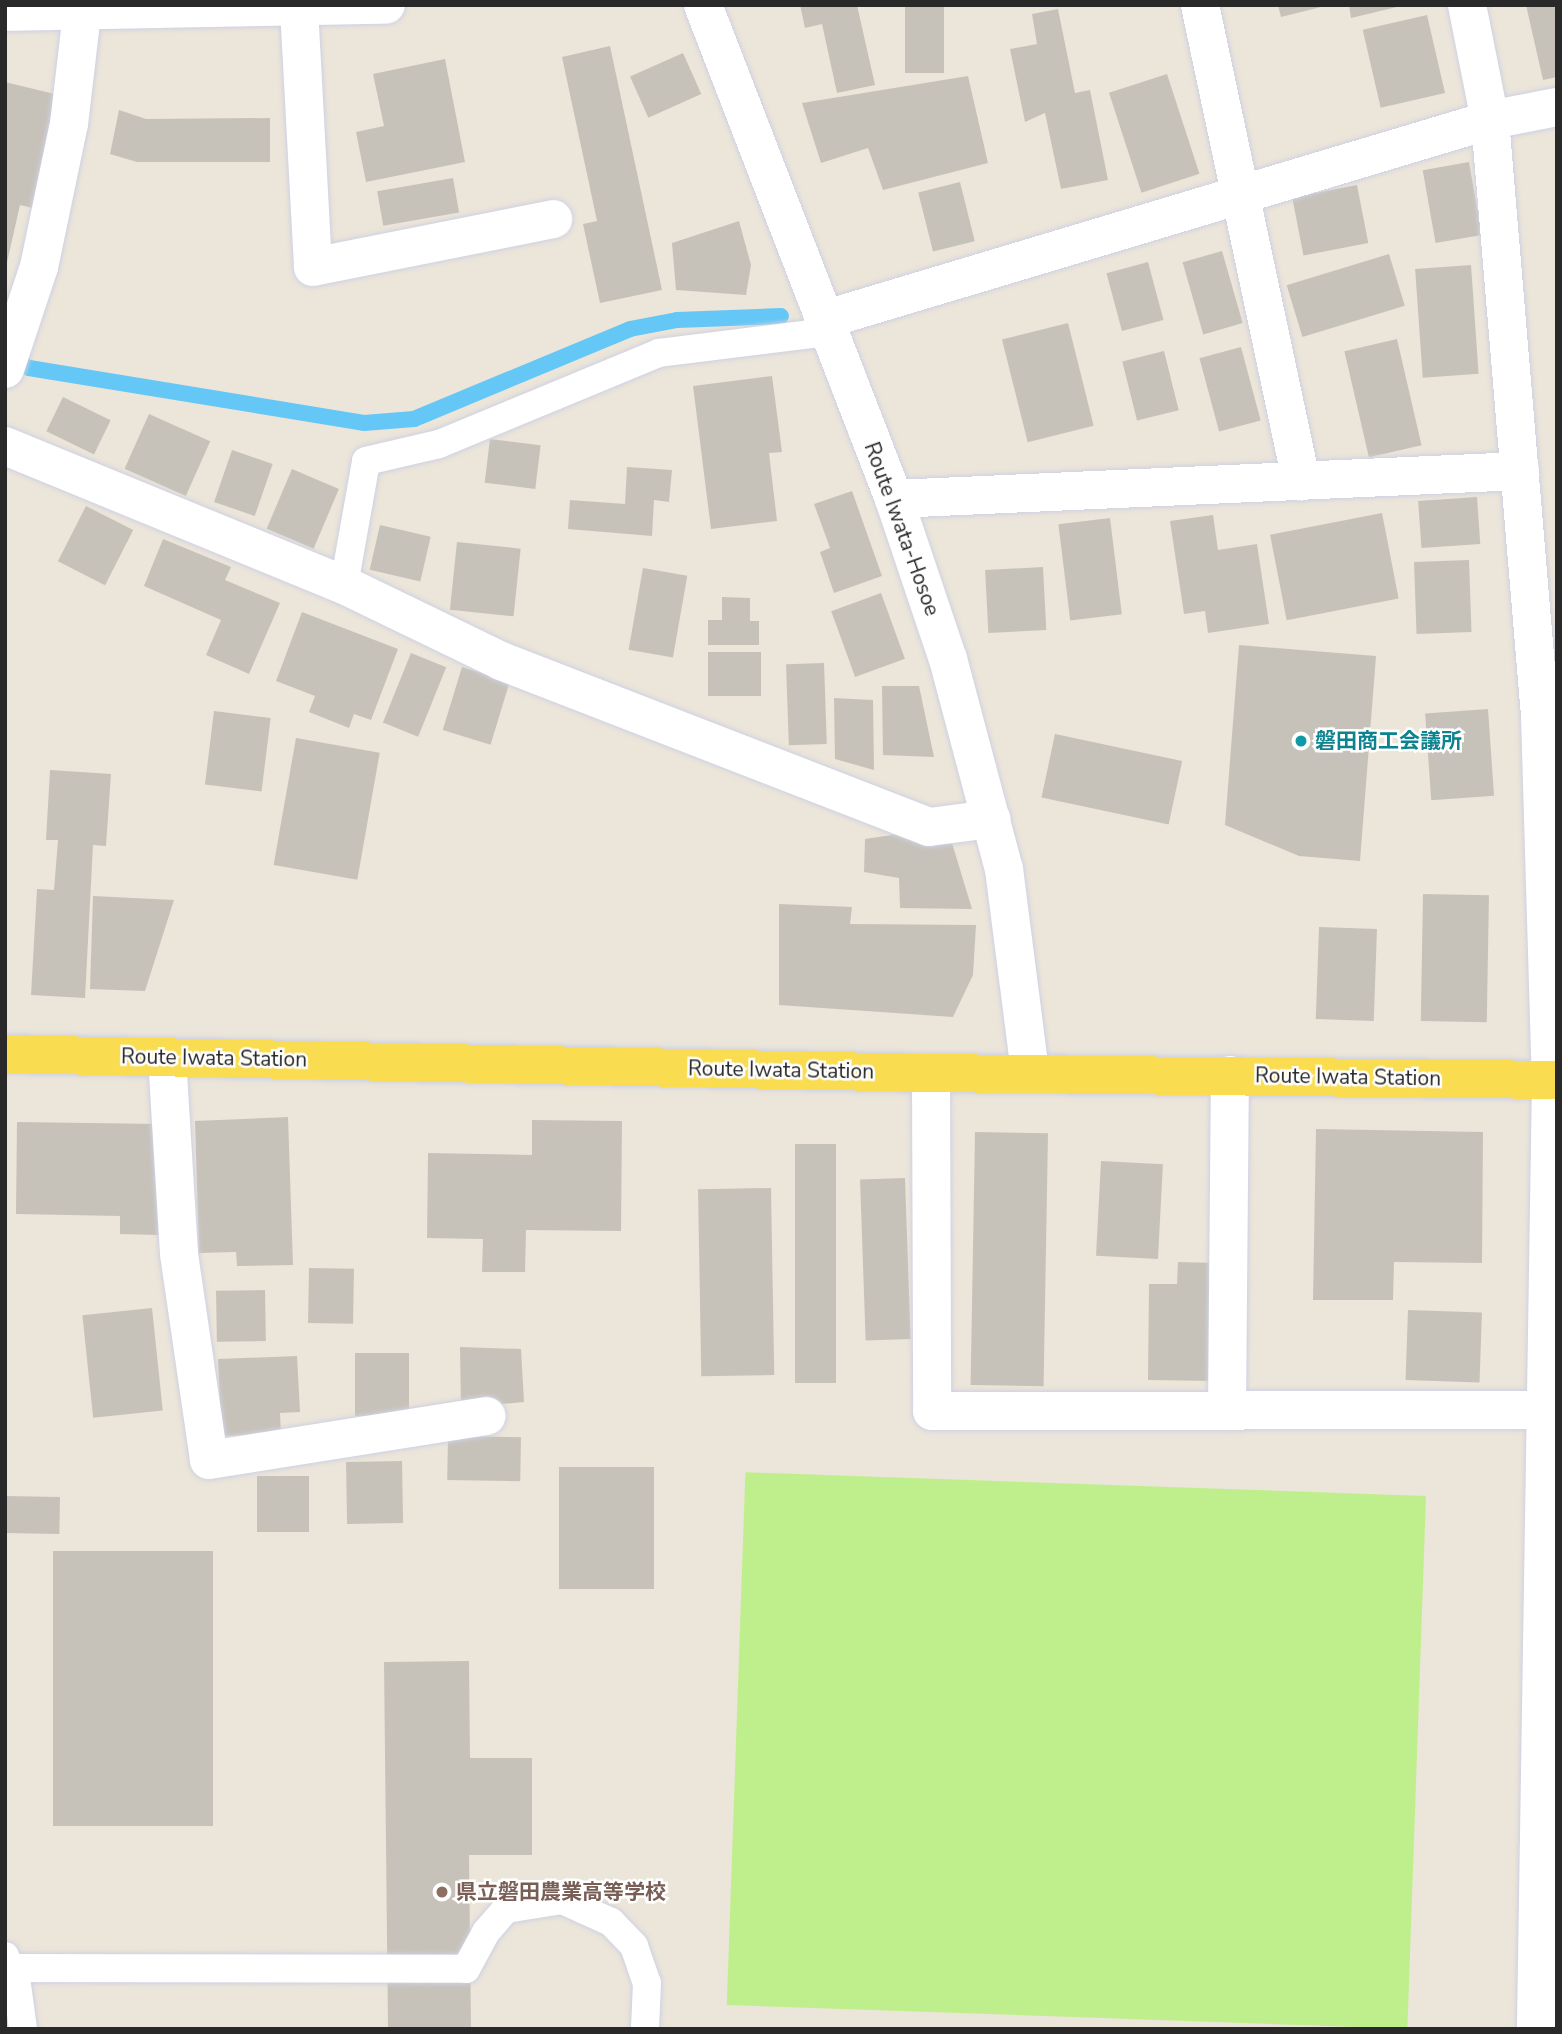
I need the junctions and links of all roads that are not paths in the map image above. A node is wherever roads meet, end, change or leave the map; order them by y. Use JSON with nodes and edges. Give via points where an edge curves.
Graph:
{"nodes":[{"id":1,"x":384,"y":5,"type":"edge"},
{"id":2,"x":703,"y":5,"type":"edge"},
{"id":3,"x":1200,"y":5,"type":"edge"},
{"id":4,"x":1467,"y":5,"type":"edge"},
{"id":5,"x":299,"y":8,"type":"junction"},
{"id":6,"x":5,"y":12,"type":"edge"},
{"id":7,"x":82,"y":13,"type":"junction"},
{"id":8,"x":1557,"y":107,"type":"edge"},
{"id":9,"x":1490,"y":120,"type":"junction"},
{"id":10,"x":1240,"y":195,"type":"junction"},
{"id":11,"x":553,"y":219,"type":"dead end"},
{"id":12,"x":826,"y":326,"type":"junction"},
{"id":13,"x":5,"y":369,"type":"edge"},
{"id":14,"x":5,"y":446,"type":"edge"},
{"id":15,"x":1520,"y":471,"type":"junction"},
{"id":16,"x":1301,"y":481,"type":"junction"},
{"id":17,"x":894,"y":499,"type":"junction"},
{"id":18,"x":344,"y":585,"type":"junction"},
{"id":19,"x":1548,"y":716,"type":"edge"},
{"id":20,"x":991,"y":819,"type":"junction"},
{"id":21,"x":5,"y":1054,"type":"edge"},
{"id":22,"x":167,"y":1058,"type":"junction"},
{"id":23,"x":1030,"y":1072,"type":"junction"},
{"id":24,"x":930,"y":1073,"type":"junction"},
{"id":25,"x":1230,"y":1075,"type":"junction"},
{"id":26,"x":1554,"y":1080,"type":"edge"},
{"id":27,"x":1551,"y":1410,"type":"edge"},
{"id":28,"x":1227,"y":1411,"type":"junction"},
{"id":29,"x":486,"y":1416,"type":"dead end"},
{"id":30,"x":8,"y":1962,"type":"edge"},
{"id":31,"x":23,"y":2029,"type":"edge"},
{"id":32,"x":645,"y":2029,"type":"edge"},
{"id":33,"x":1536,"y":2029,"type":"edge"}],
"edges":[{"from":1,"to":5,"type":"street"},
{"from":2,"to":12,"type":"street","name":"Route Iwata-Hosoe"},
{"from":3,"to":10,"type":"street"},
{"from":4,"to":9,"type":"street"},
{"from":5,"to":7,"type":"street"},
{"from":5,"to":11,"type":"street","via":[[313,267]]},
{"from":6,"to":7,"type":"street"},
{"from":7,"to":13,"type":"street","via":[[69,124],[39,267]]},
{"from":8,"to":9,"type":"street"},
{"from":9,"to":10,"type":"street"},
{"from":9,"to":15,"type":"street"},
{"from":10,"to":12,"type":"street"},
{"from":10,"to":16,"type":"street"},
{"from":12,"to":17,"type":"street","name":"Route Iwata-Hosoe"},
{"from":12,"to":18,"type":"lane","via":[[659,354],[439,444],[366,461]]},
{"from":14,"to":18,"type":"street"},
{"from":15,"to":16,"type":"street"},
{"from":15,"to":19,"type":"street"},
{"from":16,"to":17,"type":"street"},
{"from":17,"to":20,"type":"street","name":"Route Iwata-Hosoe","via":[[948,659]]},
{"from":18,"to":20,"type":"street","via":[[502,661],[929,827]]},
{"from":19,"to":26,"type":"street"},
{"from":20,"to":23,"type":"street","name":"Route Iwata-Hosoe","via":[[1003,869]]},
{"from":21,"to":22,"type":"main road","name":"Route Iwata Station"},
{"from":22,"to":24,"type":"main road","name":"Route Iwata Station"},
{"from":22,"to":29,"type":"street","via":[[179,1254],[209,1460]]},
{"from":23,"to":24,"type":"main road","name":"Route Iwata Station"},
{"from":23,"to":25,"type":"main road","name":"Route Iwata Station"},
{"from":24,"to":28,"type":"street","via":[[932,1411]]},
{"from":25,"to":26,"type":"main road","name":"Route Iwata Station"},
{"from":25,"to":28,"type":"street"},
{"from":26,"to":27,"type":"street"},
{"from":27,"to":28,"type":"street"},
{"from":27,"to":33,"type":"street"},
{"from":30,"to":31,"type":"lane","via":[[17,1985]]},
{"from":30,"to":32,"type":"lane","via":[[466,1969],[486,1932],[506,1909],[562,1900],[611,1922],[634,1946],[647,1983]]}]}
